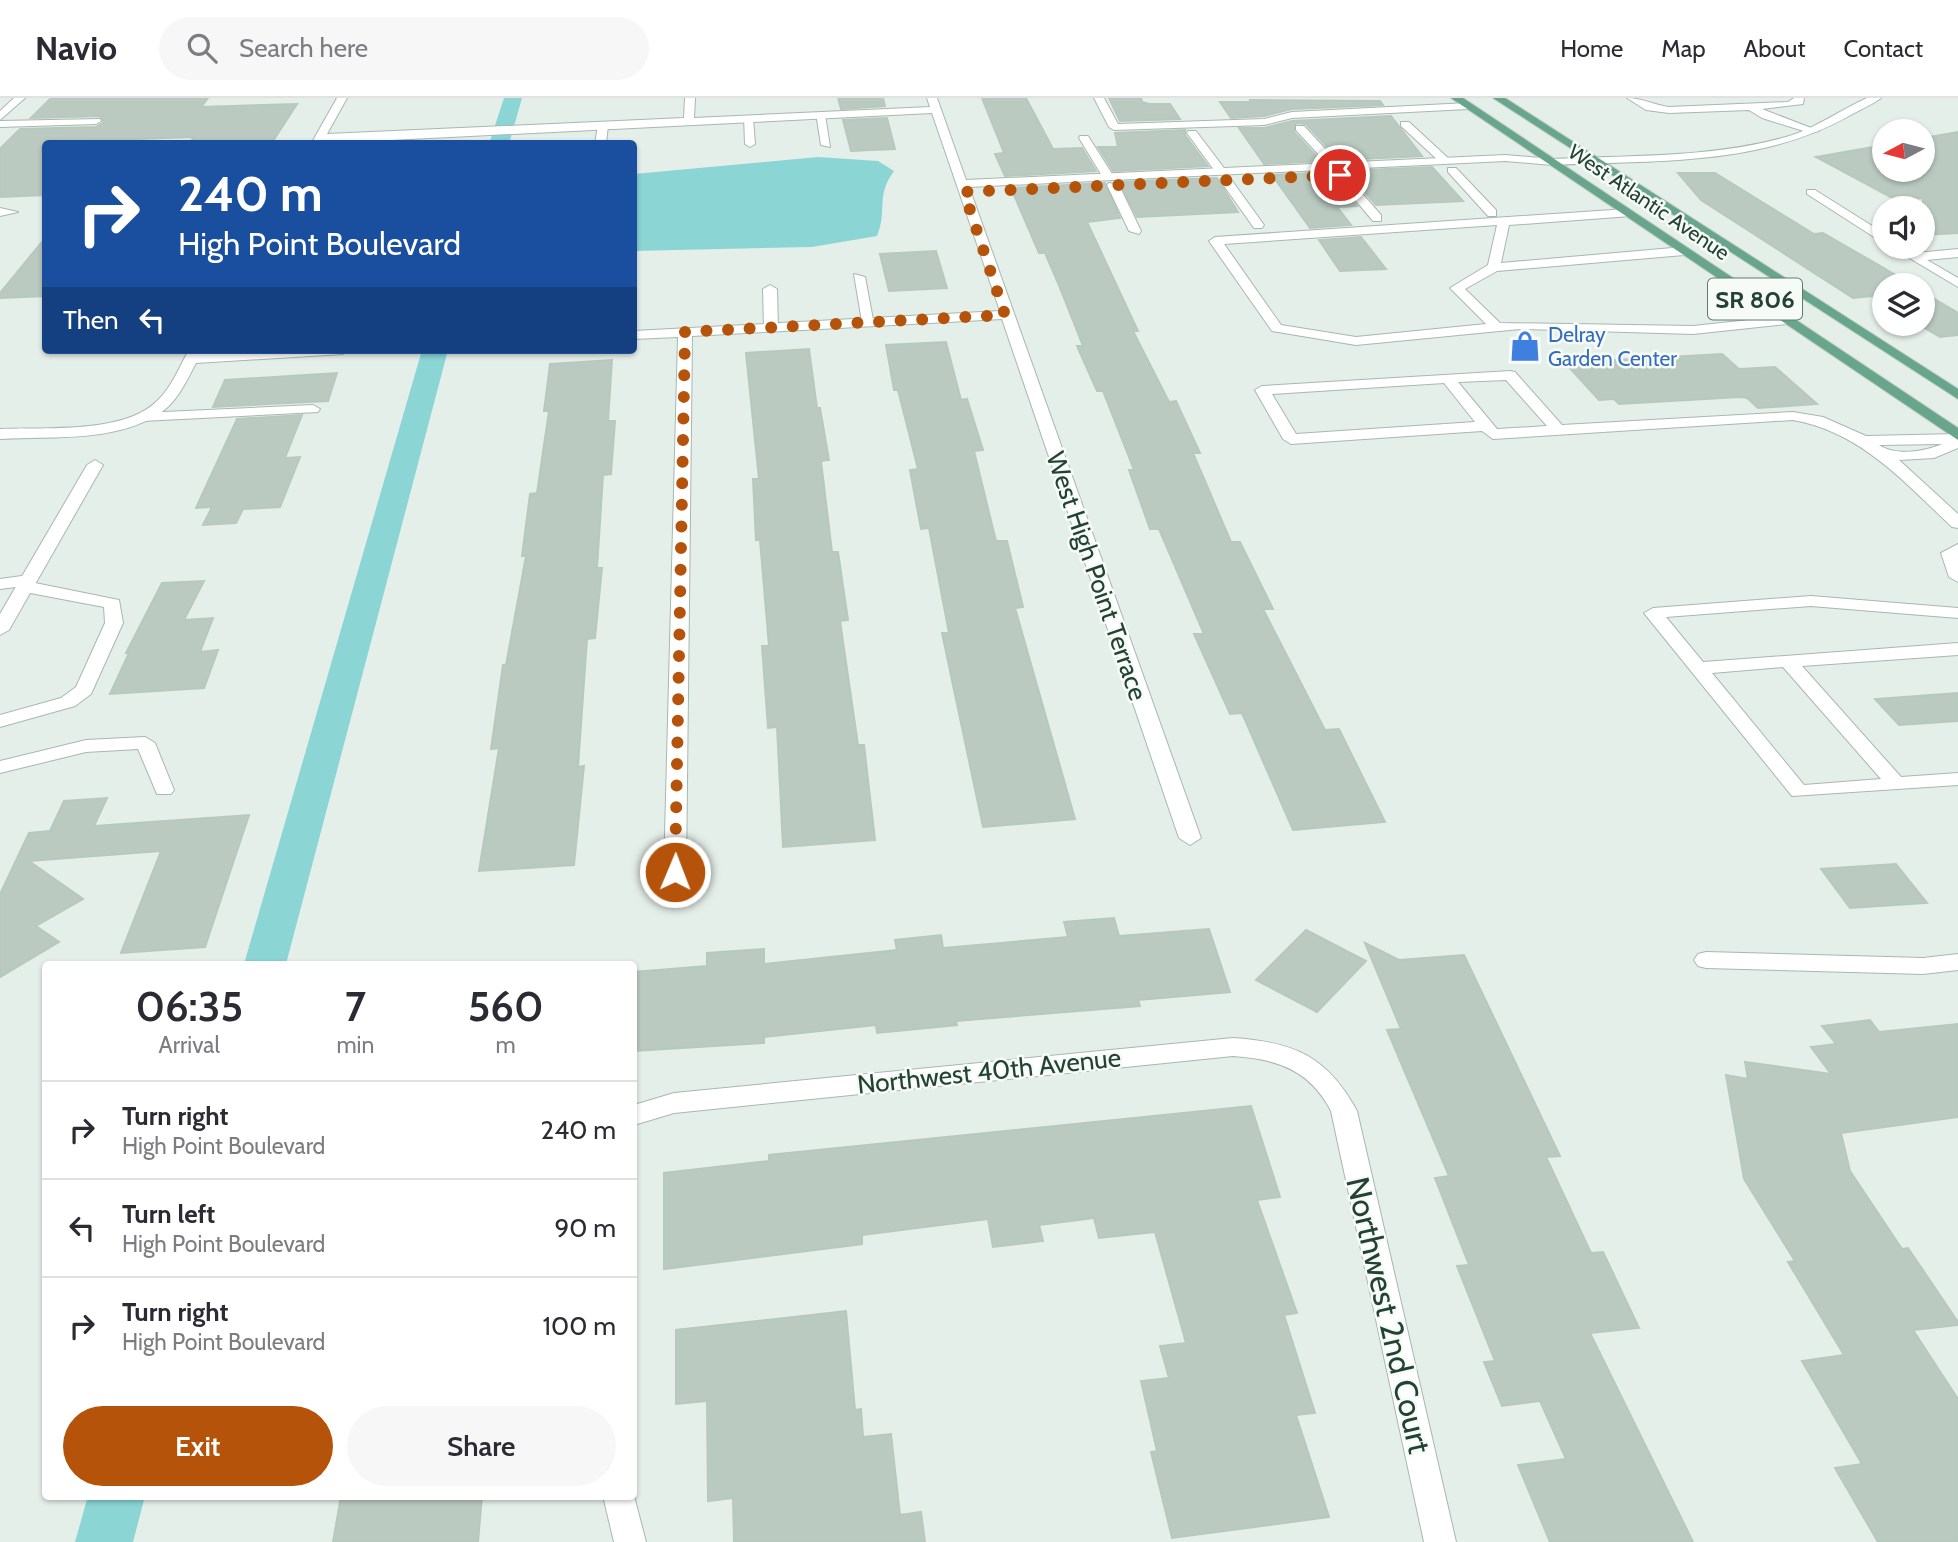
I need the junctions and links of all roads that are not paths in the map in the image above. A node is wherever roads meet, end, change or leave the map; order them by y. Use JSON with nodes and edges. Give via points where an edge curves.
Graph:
{"nodes":[{"id":1,"x":342,"y":98,"type":"edge"},
{"id":2,"x":690,"y":98,"type":"edge"},
{"id":3,"x":1098,"y":98,"type":"edge"},
{"id":4,"x":1456,"y":98,"type":"edge"},
{"id":5,"x":1498,"y":98,"type":"edge"},
{"id":6,"x":1632,"y":98,"type":"edge"},
{"id":7,"x":1799,"y":98,"type":"edge"},
{"id":8,"x":1876,"y":98,"type":"edge"},
{"id":9,"x":16,"y":101,"type":"edge"},
{"id":10,"x":934,"y":104,"type":"edge"},
{"id":11,"x":1390,"y":104,"type":"edge"},
{"id":12,"x":0,"y":105,"type":"edge"},
{"id":13,"x":1468,"y":106,"type":"junction"},
{"id":14,"x":1752,"y":107,"type":"junction"},
{"id":15,"x":820,"y":115,"type":"junction"},
{"id":16,"x":0,"y":117,"type":"edge"},
{"id":17,"x":748,"y":118,"type":"junction"},
{"id":18,"x":96,"y":121,"type":"dead end"},
{"id":19,"x":689,"y":121,"type":"junction"},
{"id":20,"x":0,"y":124,"type":"edge"},
{"id":21,"x":1405,"y":124,"type":"dead end"},
{"id":22,"x":603,"y":125,"type":"junction"},
{"id":23,"x":1300,"y":128,"type":"dead end"},
{"id":24,"x":1814,"y":131,"type":"junction"},
{"id":25,"x":1192,"y":133,"type":"dead end"},
{"id":26,"x":1084,"y":138,"type":"dead end"},
{"id":27,"x":318,"y":140,"type":"edge"},
{"id":28,"x":332,"y":140,"type":"edge"},
{"id":29,"x":601,"y":140,"type":"edge"},
{"id":30,"x":750,"y":144,"type":"dead end"},
{"id":31,"x":826,"y":145,"type":"dead end"},
{"id":32,"x":1594,"y":160,"type":"junction"},
{"id":33,"x":1552,"y":162,"type":"junction"},
{"id":34,"x":1448,"y":166,"type":"junction"},
{"id":35,"x":1338,"y":171,"type":"junction"},
{"id":36,"x":1224,"y":176,"type":"junction"},
{"id":37,"x":1110,"y":181,"type":"junction"},
{"id":38,"x":963,"y":188,"type":"junction"},
{"id":39,"x":1811,"y":192,"type":"dead end"},
{"id":40,"x":1492,"y":213,"type":"dead end"},
{"id":41,"x":1627,"y":213,"type":"junction"},
{"id":42,"x":1377,"y":218,"type":"dead end"},
{"id":43,"x":1504,"y":221,"type":"junction"},
{"id":44,"x":1258,"y":225,"type":"dead end"},
{"id":45,"x":1135,"y":231,"type":"dead end"},
{"id":46,"x":1872,"y":232,"type":"edge"},
{"id":47,"x":1684,"y":251,"type":"junction"},
{"id":48,"x":1958,"y":253,"type":"edge"},
{"id":49,"x":1935,"y":255,"type":"edge"},
{"id":50,"x":1918,"y":259,"type":"edge"},
{"id":51,"x":1493,"y":267,"type":"junction"},
{"id":52,"x":859,"y":277,"type":"dead end"},
{"id":53,"x":1958,"y":283,"type":"edge"},
{"id":54,"x":770,"y":289,"type":"dead end"},
{"id":55,"x":1005,"y":315,"type":"junction"},
{"id":56,"x":1787,"y":320,"type":"junction"},
{"id":57,"x":869,"y":322,"type":"junction"},
{"id":58,"x":1497,"y":327,"type":"junction"},
{"id":59,"x":771,"y":328,"type":"junction"},
{"id":60,"x":685,"y":332,"type":"junction"},
{"id":61,"x":637,"y":335,"type":"edge"},
{"id":62,"x":194,"y":354,"type":"edge"},
{"id":63,"x":1448,"y":379,"type":"junction"},
{"id":64,"x":1958,"y":395,"type":"edge"},
{"id":65,"x":313,"y":409,"type":"dead end"},
{"id":66,"x":142,"y":417,"type":"junction"},
{"id":67,"x":1487,"y":426,"type":"junction"},
{"id":68,"x":1558,"y":430,"type":"junction"},
{"id":69,"x":0,"y":434,"type":"edge"},
{"id":70,"x":1958,"y":439,"type":"edge"},
{"id":71,"x":1863,"y":441,"type":"junction"},
{"id":72,"x":1884,"y":457,"type":"junction"},
{"id":73,"x":95,"y":465,"type":"dead end"},
{"id":74,"x":1958,"y":523,"type":"edge"},
{"id":75,"x":1958,"y":549,"type":"edge"},
{"id":76,"x":1958,"y":578,"type":"edge"},
{"id":77,"x":27,"y":583,"type":"junction"},
{"id":78,"x":0,"y":584,"type":"edge"},
{"id":79,"x":1958,"y":613,"type":"edge"},
{"id":80,"x":0,"y":631,"type":"edge"},
{"id":81,"x":1958,"y":649,"type":"edge"},
{"id":82,"x":1788,"y":662,"type":"junction"},
{"id":83,"x":1698,"y":668,"type":"junction"},
{"id":84,"x":0,"y":721,"type":"edge"},
{"id":85,"x":0,"y":768,"type":"edge"},
{"id":86,"x":1958,"y":779,"type":"edge"},
{"id":87,"x":1896,"y":784,"type":"junction"},
{"id":88,"x":164,"y":790,"type":"dead end"},
{"id":89,"x":1189,"y":838,"type":"dead end"},
{"id":90,"x":675,"y":872,"type":"dead end"},
{"id":91,"x":1706,"y":960,"type":"dead end"},
{"id":92,"x":1958,"y":962,"type":"edge"},
{"id":93,"x":1334,"y":1089,"type":"joint"},
{"id":94,"x":637,"y":1114,"type":"edge"},
{"id":95,"x":619,"y":1500,"type":"edge"},
{"id":96,"x":631,"y":1542,"type":"edge"},
{"id":97,"x":1440,"y":1542,"type":"edge"}],
"edges":[{"from":1,"to":27,"type":"street"},
{"from":2,"to":19,"type":"street"},
{"from":3,"to":11,"type":"street","via":[[1114,127],[1264,122]]},
{"from":4,"to":13,"type":"main road","name":"West Atlantic Avenue","number":"SR 806"},
{"from":5,"to":32,"type":"main road","name":"West Atlantic Avenue","number":"SR 806"},
{"from":6,"to":14,"type":"street","via":[[1662,110]]},
{"from":7,"to":14,"type":"street","via":[[1799,103],[1789,105]]},
{"from":8,"to":24,"type":"street"},
{"from":9,"to":12,"type":"street"},
{"from":9,"to":16,"type":"street"},
{"from":10,"to":15,"type":"street"},
{"from":10,"to":38,"type":"street","name":"West High Point Terrace"},
{"from":11,"to":13,"type":"street"},
{"from":13,"to":33,"type":"main road","name":"West Atlantic Avenue","number":"SR 806"},
{"from":14,"to":24,"type":"street"},
{"from":15,"to":17,"type":"street"},
{"from":15,"to":31,"type":"street"},
{"from":17,"to":19,"type":"street"},
{"from":17,"to":30,"type":"street"},
{"from":18,"to":20,"type":"street"},
{"from":19,"to":22,"type":"street"},
{"from":21,"to":34,"type":"street"},
{"from":22,"to":28,"type":"street"},
{"from":22,"to":29,"type":"street"},
{"from":23,"to":35,"type":"street"},
{"from":24,"to":32,"type":"street","via":[[1724,151]]},
{"from":25,"to":36,"type":"street"},
{"from":26,"to":37,"type":"street"},
{"from":32,"to":33,"type":"street"},
{"from":32,"to":64,"type":"main road","name":"West Atlantic Avenue","number":"SR 806"},
{"from":33,"to":34,"type":"street","via":[[1522,167]]},
{"from":33,"to":41,"type":"main road","name":"West Atlantic Avenue","number":"SR 806"},
{"from":34,"to":35,"type":"street"},
{"from":34,"to":40,"type":"street"},
{"from":35,"to":36,"type":"street"},
{"from":35,"to":42,"type":"street"},
{"from":36,"to":37,"type":"street"},
{"from":36,"to":44,"type":"street"},
{"from":37,"to":38,"type":"street"},
{"from":37,"to":45,"type":"street"},
{"from":38,"to":55,"type":"street","name":"West High Point Terrace"},
{"from":39,"to":46,"type":"street"},
{"from":41,"to":43,"type":"street"},
{"from":41,"to":47,"type":"main road","name":"West Atlantic Avenue","number":"SR 806"},
{"from":43,"to":51,"type":"street"},
{"from":43,"to":58,"type":"street","via":[[1215,241],[1277,328],[1356,341]]},
{"from":47,"to":51,"type":"street"},
{"from":47,"to":56,"type":"main road","name":"West Atlantic Avenue","number":"SR 806"},
{"from":48,"to":49,"type":"street"},
{"from":50,"to":53,"type":"street"},
{"from":51,"to":58,"type":"street","via":[[1457,288]]},
{"from":52,"to":57,"type":"street"},
{"from":54,"to":59,"type":"street"},
{"from":55,"to":57,"type":"street"},
{"from":55,"to":89,"type":"street","name":"West High Point Terrace"},
{"from":56,"to":58,"type":"street","via":[[1693,330]]},
{"from":56,"to":70,"type":"main road","name":"West Atlantic Avenue","number":"SR 806"},
{"from":57,"to":59,"type":"street"},
{"from":59,"to":60,"type":"street"},
{"from":60,"to":61,"type":"street"},
{"from":60,"to":90,"type":"street"},
{"from":62,"to":66,"type":"street","via":[[157,408]]},
{"from":63,"to":67,"type":"street"},
{"from":63,"to":67,"type":"street","via":[[1262,390],[1291,439]]},
{"from":63,"to":68,"type":"street","via":[[1510,375]]},
{"from":65,"to":66,"type":"street"},
{"from":66,"to":69,"type":"street","via":[[97,428]]},
{"from":67,"to":68,"type":"street","via":[[1493,434]]},
{"from":68,"to":71,"type":"street","via":[[1793,416],[1836,425]]},
{"from":70,"to":71,"type":"street"},
{"from":70,"to":72,"type":"street","via":[[1934,453]]},
{"from":71,"to":72,"type":"street"},
{"from":72,"to":74,"type":"street"},
{"from":73,"to":77,"type":"street"},
{"from":75,"to":76,"type":"street","via":[[1950,553]]},
{"from":77,"to":78,"type":"street"},
{"from":77,"to":80,"type":"street"},
{"from":77,"to":84,"type":"street","via":[[113,604],[114,624],[84,690],[68,702]]},
{"from":79,"to":83,"type":"street","via":[[1811,601],[1653,613]]},
{"from":81,"to":82,"type":"street"},
{"from":82,"to":83,"type":"street"},
{"from":82,"to":87,"type":"street"},
{"from":83,"to":87,"type":"street","via":[[1798,792]]},
{"from":85,"to":88,"type":"street","via":[[86,746],[145,743]]},
{"from":86,"to":87,"type":"street"},
{"from":91,"to":92,"type":"street","via":[[1923,966]]},
{"from":93,"to":94,"type":"street","name":"Northwest 40th Avenue","via":[[1315,1070],[1290,1056],[1262,1048],[1233,1047],[674,1103]]},
{"from":93,"to":97,"type":"street","name":"Northwest 2nd Court","via":[[1344,1111]]},
{"from":95,"to":96,"type":"street"}]}
